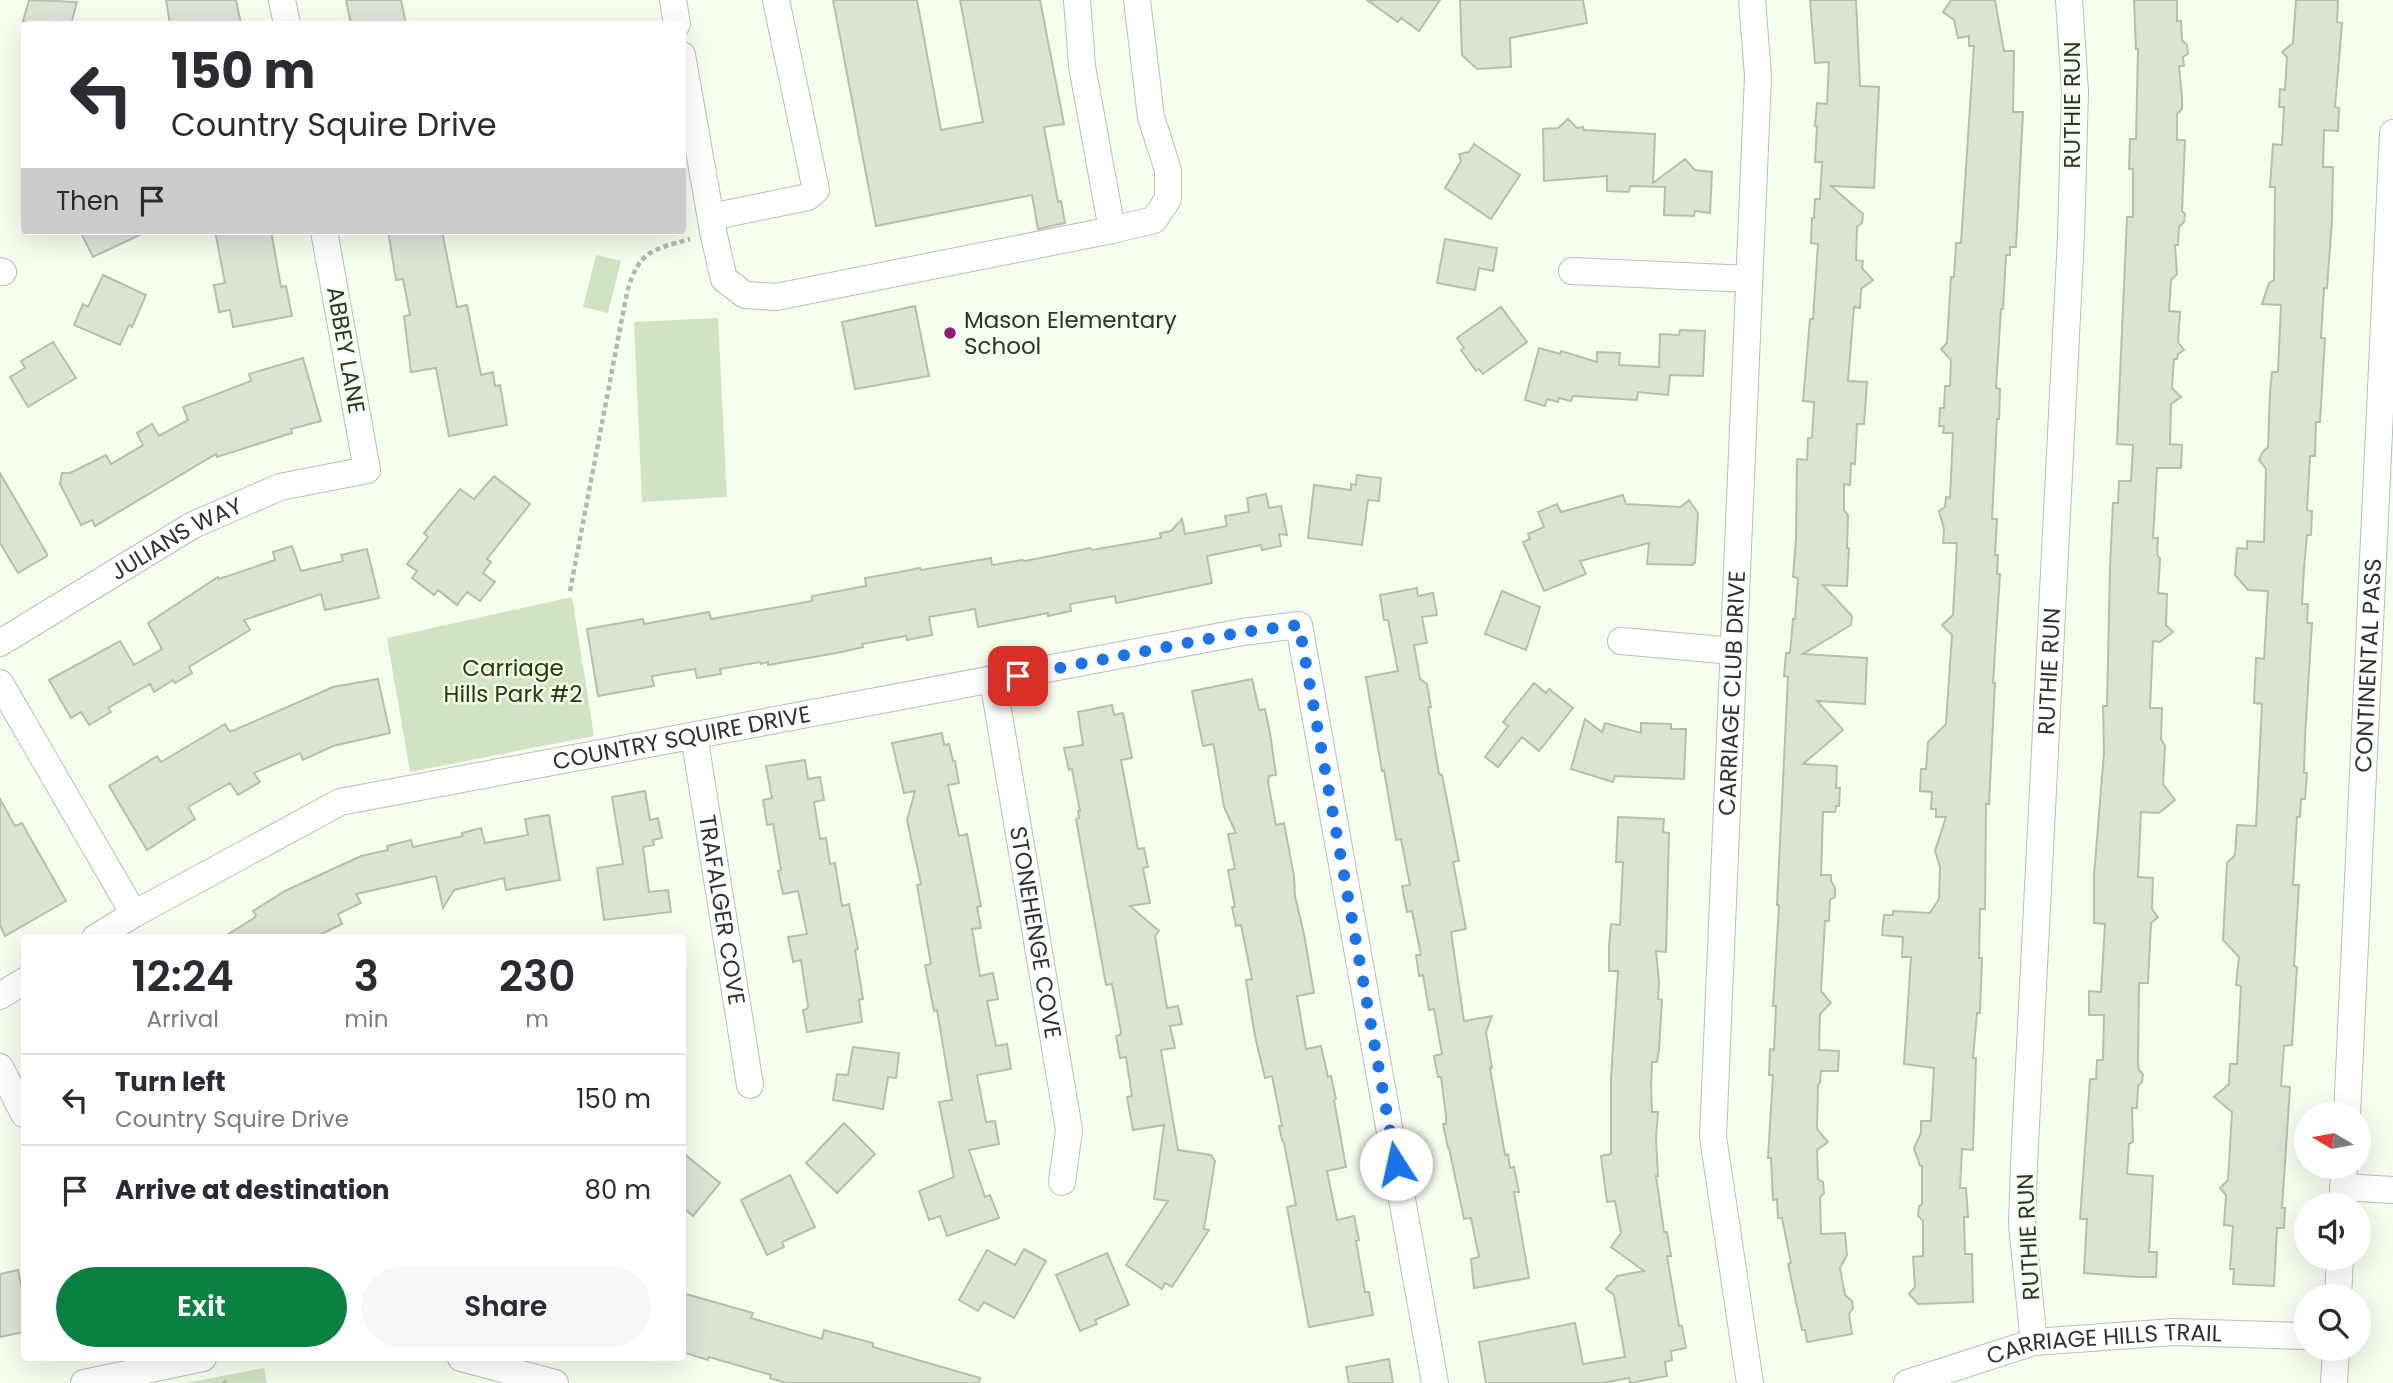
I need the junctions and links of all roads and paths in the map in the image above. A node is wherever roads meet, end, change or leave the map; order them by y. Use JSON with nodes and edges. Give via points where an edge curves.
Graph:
{"nodes":[{"id":1,"x":282,"y":0,"type":"edge"},
{"id":2,"x":674,"y":0,"type":"edge"},
{"id":3,"x":776,"y":0,"type":"edge"},
{"id":4,"x":1077,"y":0,"type":"edge"},
{"id":5,"x":1137,"y":0,"type":"edge"},
{"id":6,"x":1752,"y":0,"type":"edge"},
{"id":7,"x":2069,"y":0,"type":"edge"},
{"id":8,"x":286,"y":21,"type":"edge"},
{"id":9,"x":677,"y":21,"type":"edge"},
{"id":10,"x":686,"y":77,"type":"edge"},
{"id":11,"x":2393,"y":133,"type":"edge"},
{"id":12,"x":2392,"y":176,"type":"edge"},
{"id":13,"x":713,"y":226,"type":"junction"},
{"id":14,"x":1112,"y":230,"type":"junction"},
{"id":15,"x":325,"y":235,"type":"edge"},
{"id":16,"x":1572,"y":271,"type":"dead end"},
{"id":17,"x":1749,"y":279,"type":"junction"},
{"id":18,"x":367,"y":470,"type":"joint"},
{"id":19,"x":570,"y":591,"type":"dead end"},
{"id":20,"x":1621,"y":641,"type":"dead end"},
{"id":21,"x":0,"y":643,"type":"edge"},
{"id":22,"x":1733,"y":651,"type":"junction"},
{"id":23,"x":993,"y":680,"type":"junction"},
{"id":24,"x":0,"y":683,"type":"edge"},
{"id":25,"x":694,"y":735,"type":"junction"},
{"id":26,"x":134,"y":914,"type":"junction"},
{"id":27,"x":102,"y":934,"type":"edge"},
{"id":28,"x":21,"y":983,"type":"edge"},
{"id":29,"x":0,"y":996,"type":"edge"},
{"id":30,"x":0,"y":1066,"type":"edge"},
{"id":31,"x":750,"y":1085,"type":"dead end"},
{"id":32,"x":2348,"y":1102,"type":"edge"},
{"id":33,"x":21,"y":1108,"type":"edge"},
{"id":34,"x":1062,"y":1182,"type":"dead end"},
{"id":35,"x":2343,"y":1187,"type":"edge"},
{"id":36,"x":2393,"y":1190,"type":"edge"},
{"id":37,"x":2294,"y":1336,"type":"edge"},
{"id":38,"x":2034,"y":1342,"type":"junction"},
{"id":39,"x":83,"y":1361,"type":"edge"},
{"id":40,"x":171,"y":1361,"type":"edge"},
{"id":41,"x":472,"y":1361,"type":"edge"},
{"id":42,"x":2335,"y":1361,"type":"edge"},
{"id":43,"x":129,"y":1365,"type":"edge"},
{"id":44,"x":86,"y":1383,"type":"edge"},
{"id":45,"x":555,"y":1383,"type":"edge"},
{"id":46,"x":1435,"y":1383,"type":"edge"},
{"id":47,"x":1750,"y":1383,"type":"edge"},
{"id":48,"x":1907,"y":1383,"type":"edge"},
{"id":49,"x":2334,"y":1383,"type":"edge"}],
"edges":[{"from":1,"to":8,"type":"street"},
{"from":2,"to":9,"type":"street"},
{"from":3,"to":13,"type":"street","via":[[816,190],[808,197]]},
{"from":4,"to":14,"type":"street","via":[[1082,66]]},
{"from":5,"to":14,"type":"street","via":[[1151,117],[1168,170],[1168,199],[1154,220]]},
{"from":6,"to":17,"type":"street","name":"CARRIAGE CLUB DRIVE","via":[[1758,76]]},
{"from":7,"to":38,"type":"street","name":"RUTHIE RUN","via":[[2075,91],[2071,237],[2022,1225]]},
{"from":10,"to":13,"type":"street"},
{"from":11,"to":12,"type":"street","name":"CONTINENTAL PASS"},
{"from":12,"to":32,"type":"street","name":"CONTINENTAL PASS"},
{"from":13,"to":14,"type":"street","via":[[724,279],[745,295],[776,297]]},
{"from":13,"to":19,"type":"path","via":[[650,252],[634,269]]},
{"from":15,"to":18,"type":"street","name":"ABBEY LANE"},
{"from":16,"to":17,"type":"street"},
{"from":17,"to":22,"type":"street","name":"CARRIAGE CLUB DRIVE"},
{"from":18,"to":21,"type":"street","name":"JULIANS WAY","via":[[280,488],[193,525]]},
{"from":20,"to":22,"type":"street"},
{"from":22,"to":47,"type":"street","name":"CARRIAGE CLUB DRIVE","via":[[1713,1137]]},
{"from":23,"to":25,"type":"street","name":"COUNTRY SQUIRE DRIVE"},
{"from":23,"to":34,"type":"street","name":"STONEHENGE COVE","via":[[1069,1130]]},
{"from":23,"to":46,"type":"street","name":"COUNTRY SQUIRE DRIVE","via":[[1299,625]]},
{"from":24,"to":26,"type":"street"},
{"from":25,"to":26,"type":"street","name":"COUNTRY SQUIRE DRIVE","via":[[340,802]]},
{"from":25,"to":31,"type":"street","name":"TRAFALGER COVE"},
{"from":26,"to":27,"type":"street","name":"COUNTRY SQUIRE DRIVE"},
{"from":28,"to":29,"type":"street"},
{"from":30,"to":33,"type":"street"},
{"from":35,"to":36,"type":"street"},
{"from":37,"to":38,"type":"street","name":"CARRIAGE HILLS TRAIL","via":[[2174,1332]]},
{"from":38,"to":48,"type":"street","name":"CARRIAGE HILLS TRAIL"},
{"from":39,"to":44,"type":"street"},
{"from":40,"to":43,"type":"street"},
{"from":41,"to":45,"type":"street"},
{"from":42,"to":49,"type":"street"},
{"from":43,"to":44,"type":"street"}]}
